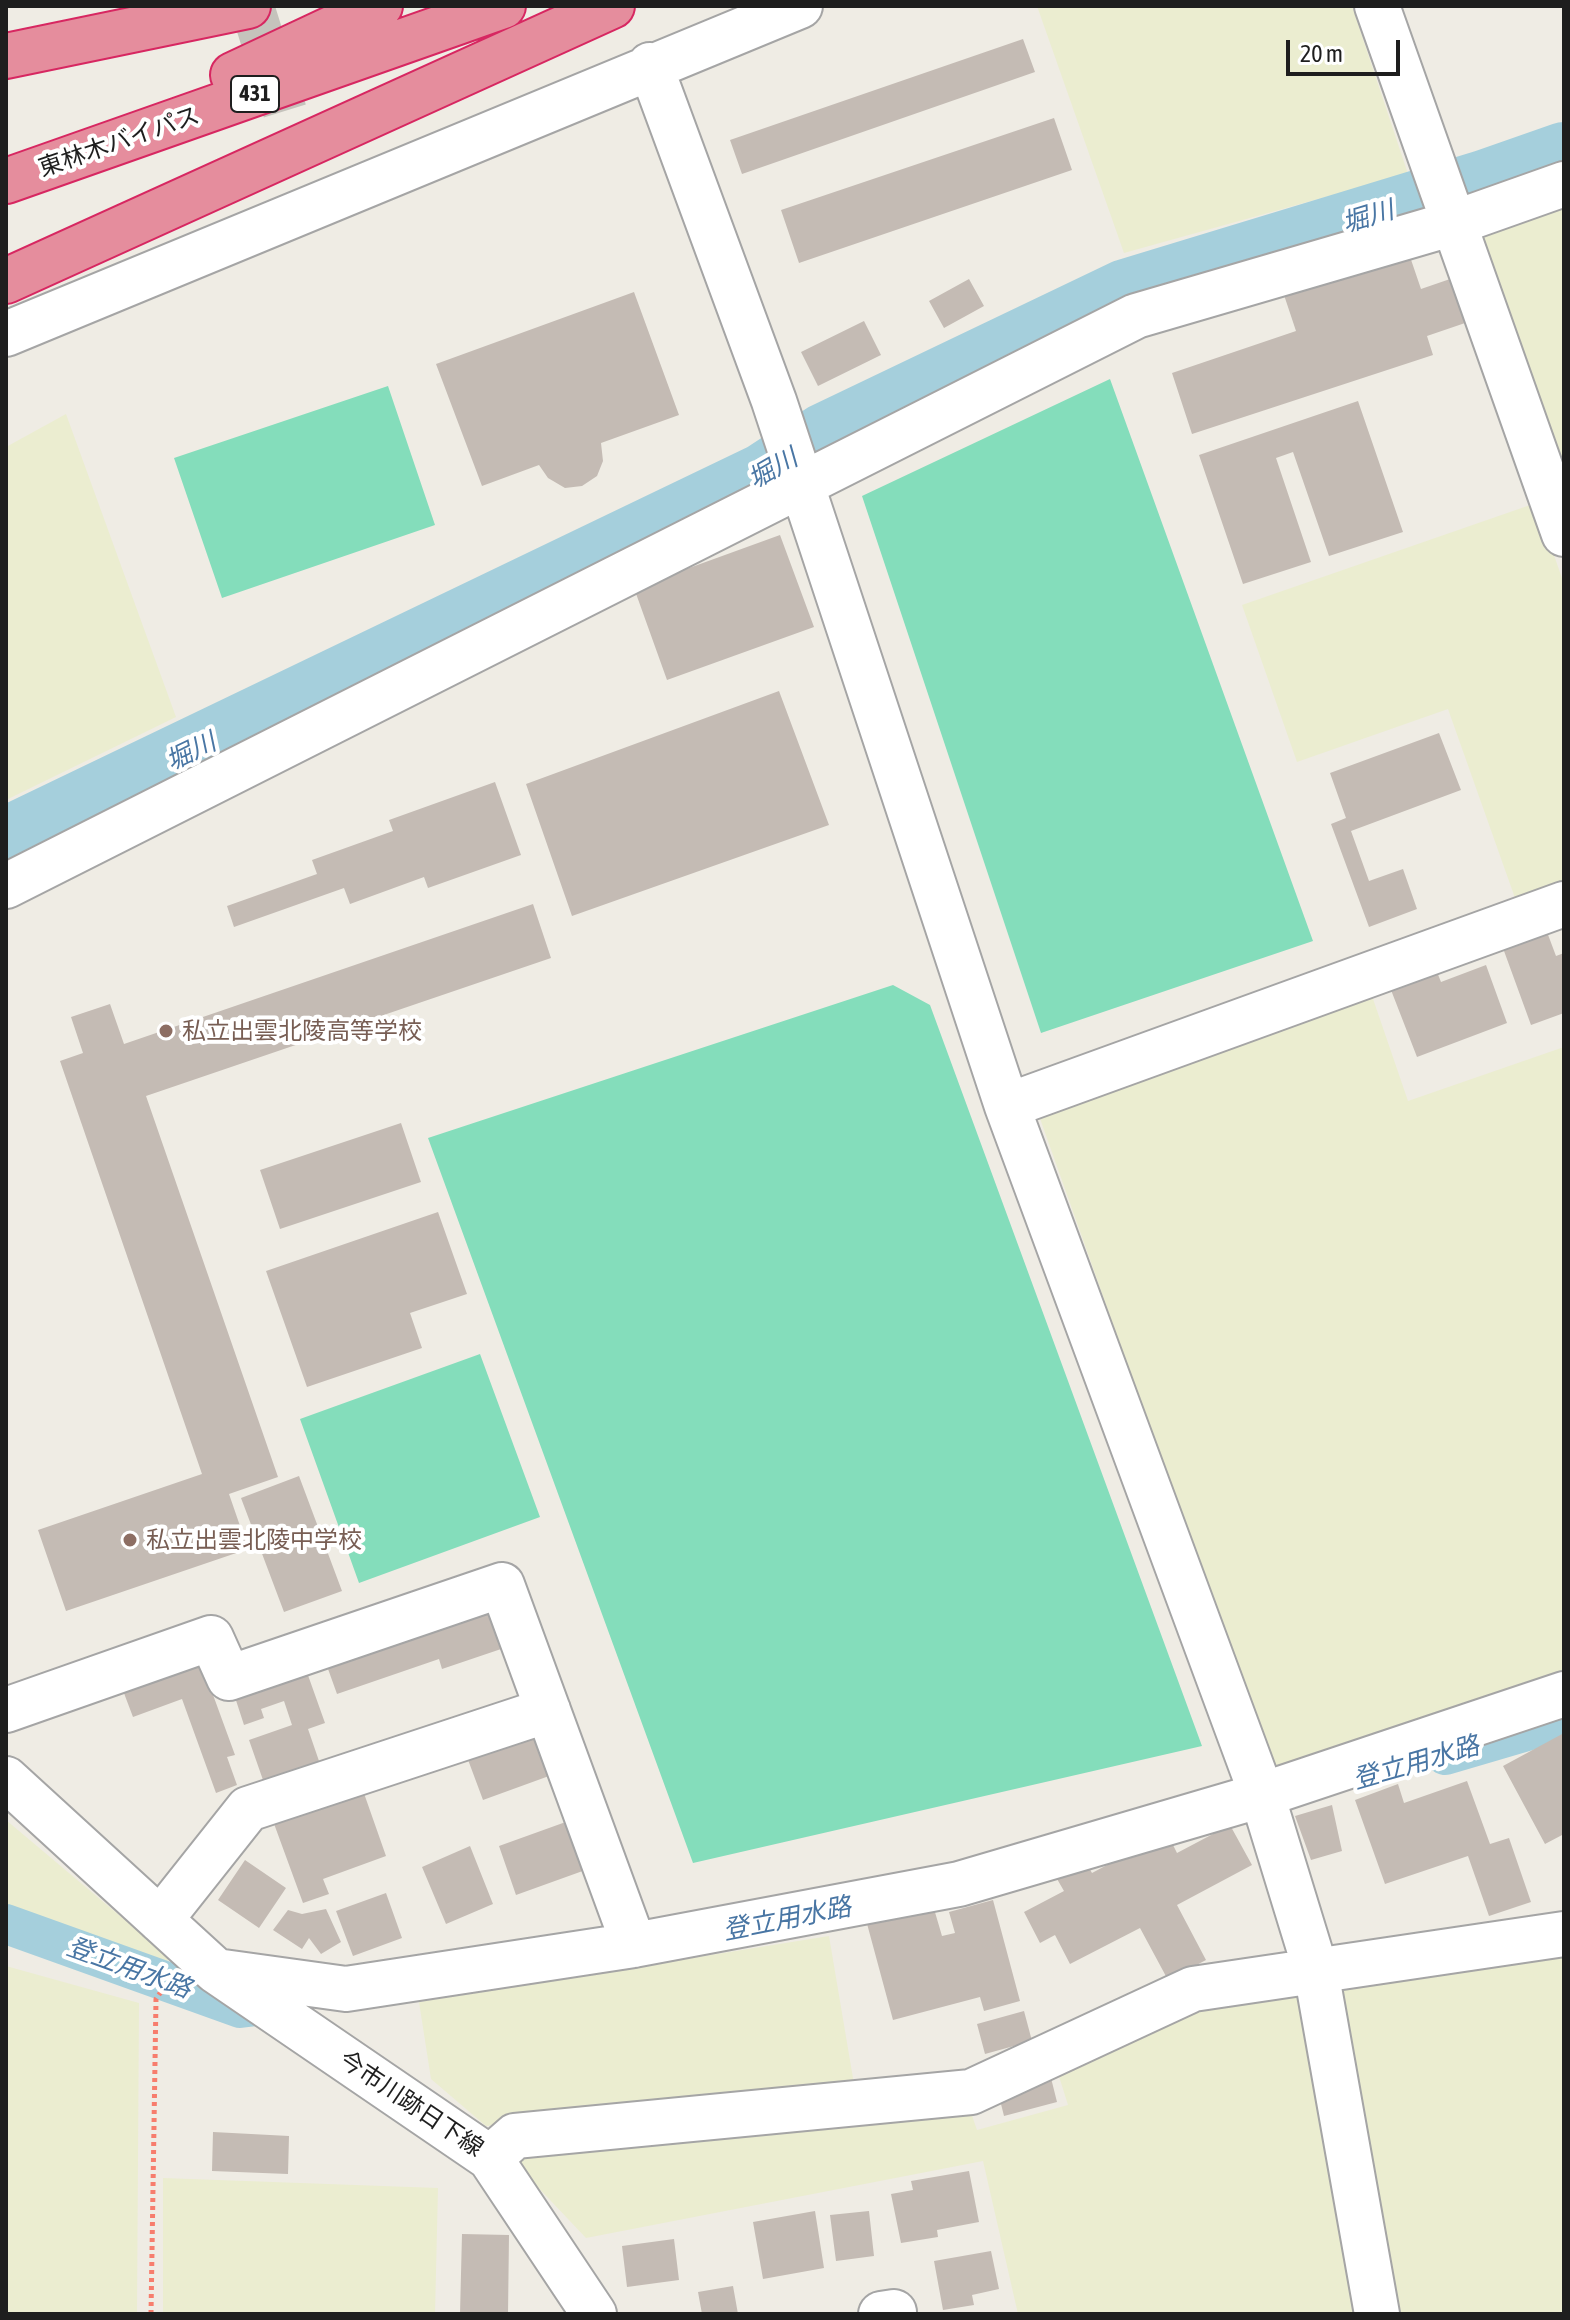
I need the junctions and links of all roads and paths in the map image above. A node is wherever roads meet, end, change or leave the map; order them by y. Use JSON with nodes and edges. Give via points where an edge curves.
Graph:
{"nodes":[{"id":1,"x":248,"y":6,"type":"edge"},
{"id":2,"x":380,"y":6,"type":"edge"},
{"id":3,"x":503,"y":6,"type":"edge"},
{"id":4,"x":612,"y":6,"type":"edge"},
{"id":5,"x":800,"y":6,"type":"edge"},
{"id":6,"x":1377,"y":6,"type":"edge"},
{"id":7,"x":6,"y":56,"type":"edge"},
{"id":8,"x":650,"y":65,"type":"junction"},
{"id":9,"x":6,"y":181,"type":"edge"},
{"id":10,"x":1564,"y":184,"type":"edge"},
{"id":11,"x":1454,"y":223,"type":"junction"},
{"id":12,"x":6,"y":281,"type":"edge"},
{"id":13,"x":6,"y":334,"type":"edge"},
{"id":14,"x":802,"y":484,"type":"junction"},
{"id":15,"x":1564,"y":534,"type":"edge"},
{"id":16,"x":6,"y":886,"type":"edge"},
{"id":17,"x":1564,"y":904,"type":"edge"},
{"id":18,"x":1007,"y":1106,"type":"junction"},
{"id":19,"x":1564,"y":1694,"type":"edge"},
{"id":20,"x":6,"y":1710,"type":"edge"},
{"id":21,"x":548,"y":1710,"type":"junction"},
{"id":22,"x":6,"y":1779,"type":"edge"},
{"id":23,"x":1262,"y":1795,"type":"junction"},
{"id":24,"x":1564,"y":1934,"type":"edge"},
{"id":25,"x":634,"y":1945,"type":"junction"},
{"id":26,"x":189,"y":1946,"type":"junction"},
{"id":27,"x":1316,"y":1971,"type":"junction"},
{"id":28,"x":490,"y":2158,"type":"junction"},
{"id":29,"x":151,"y":2314,"type":"edge"},
{"id":30,"x":594,"y":2314,"type":"edge"},
{"id":31,"x":1377,"y":2314,"type":"edge"}],
"edges":[{"from":1,"to":7,"type":"highway"},
{"from":2,"to":9,"type":"highway","name":"東林木バイパス","number":"431"},
{"from":3,"to":9,"type":"highway","name":"東林木バイパス","number":"431"},
{"from":4,"to":12,"type":"highway"},
{"from":5,"to":8,"type":"street"},
{"from":6,"to":11,"type":"street"},
{"from":8,"to":13,"type":"street","via":[[308,186]]},
{"from":8,"to":14,"type":"street"},
{"from":10,"to":11,"type":"street"},
{"from":11,"to":14,"type":"street","via":[[1136,316]]},
{"from":11,"to":15,"type":"street"},
{"from":14,"to":16,"type":"street"},
{"from":14,"to":18,"type":"street"},
{"from":17,"to":18,"type":"street"},
{"from":18,"to":23,"type":"street"},
{"from":19,"to":23,"type":"street"},
{"from":20,"to":21,"type":"street","via":[[211,1638],[229,1678],[502,1585]]},
{"from":21,"to":25,"type":"street"},
{"from":21,"to":26,"type":"street","via":[[248,1809]]},
{"from":22,"to":26,"type":"street","name":"今市川跡日下線"},
{"from":23,"to":25,"type":"street","via":[[959,1884]]},
{"from":23,"to":27,"type":"street"},
{"from":24,"to":27,"type":"street"},
{"from":25,"to":26,"type":"street","via":[[346,1989]]},
{"from":26,"to":28,"type":"street","name":"今市川跡日下線"},
{"from":26,"to":29,"type":"path","via":[[156,1999]]},
{"from":27,"to":28,"type":"street","via":[[1193,1989],[971,2092],[515,2136]]},
{"from":27,"to":31,"type":"street"},
{"from":28,"to":30,"type":"street","name":"今市川跡日下線"}]}
